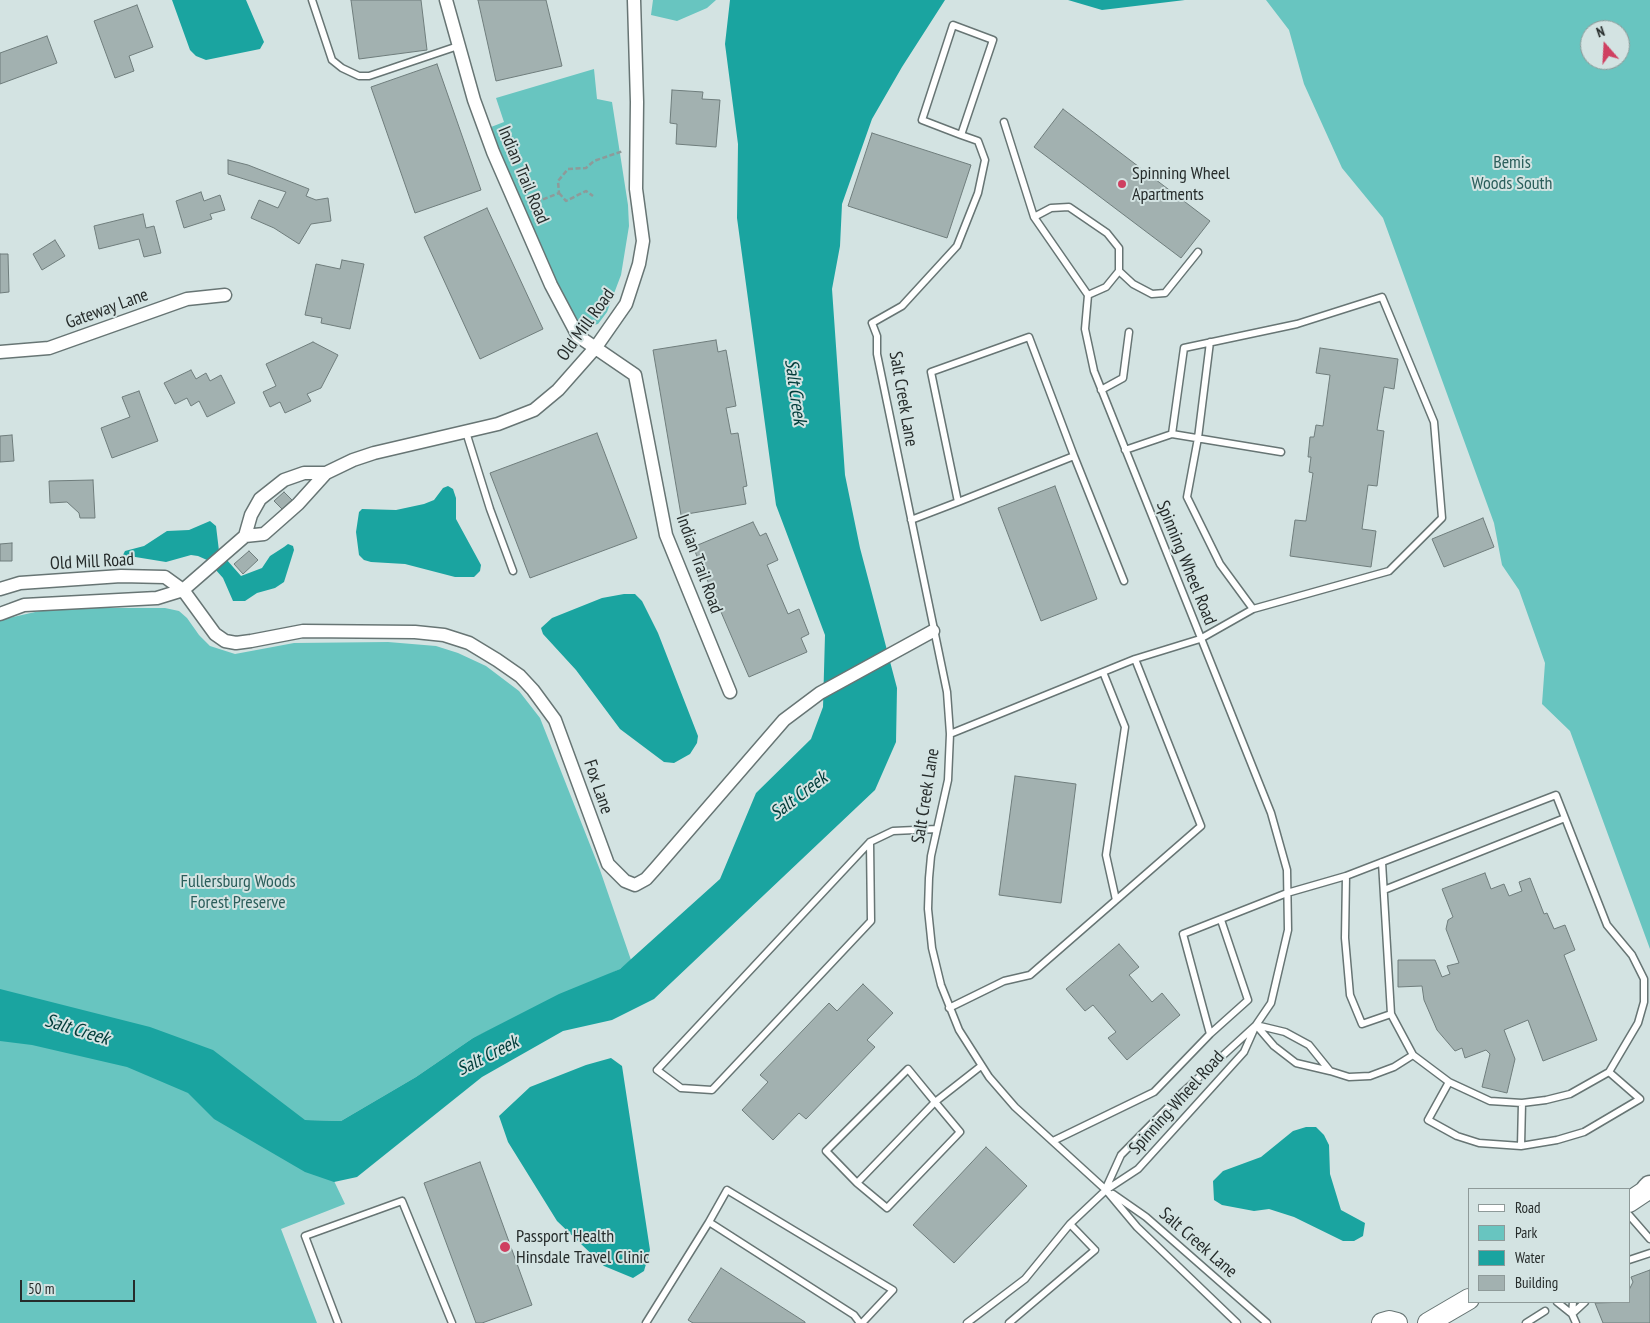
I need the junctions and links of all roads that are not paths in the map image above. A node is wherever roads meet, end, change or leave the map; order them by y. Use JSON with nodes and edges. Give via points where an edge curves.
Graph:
{"nodes":[{"id":1,"x":312,"y":0,"type":"edge"},
{"id":2,"x":446,"y":0,"type":"edge"},
{"id":3,"x":634,"y":0,"type":"edge"},
{"id":4,"x":458,"y":46,"type":"junction"},
{"id":5,"x":1004,"y":122,"type":"dead end"},
{"id":6,"x":961,"y":135,"type":"junction"},
{"id":7,"x":1034,"y":217,"type":"junction"},
{"id":8,"x":1198,"y":252,"type":"dead end"},
{"id":9,"x":1118,"y":271,"type":"junction"},
{"id":10,"x":225,"y":295,"type":"dead end"},
{"id":11,"x":1088,"y":295,"type":"junction"},
{"id":12,"x":1128,"y":332,"type":"dead end"},
{"id":13,"x":1210,"y":342,"type":"junction"},
{"id":14,"x":596,"y":347,"type":"junction"},
{"id":15,"x":0,"y":352,"type":"edge"},
{"id":16,"x":1101,"y":390,"type":"junction"},
{"id":17,"x":466,"y":432,"type":"junction"},
{"id":18,"x":1172,"y":434,"type":"junction"},
{"id":19,"x":1198,"y":438,"type":"junction"},
{"id":20,"x":1125,"y":450,"type":"junction"},
{"id":21,"x":1281,"y":452,"type":"dead end"},
{"id":22,"x":1074,"y":456,"type":"junction"},
{"id":23,"x":326,"y":473,"type":"junction"},
{"id":24,"x":958,"y":502,"type":"junction"},
{"id":25,"x":911,"y":520,"type":"junction"},
{"id":26,"x":245,"y":536,"type":"junction"},
{"id":27,"x":513,"y":571,"type":"dead end"},
{"id":28,"x":1124,"y":581,"type":"dead end"},
{"id":29,"x":0,"y":589,"type":"edge"},
{"id":30,"x":183,"y":590,"type":"junction"},
{"id":31,"x":1253,"y":609,"type":"junction"},
{"id":32,"x":0,"y":614,"type":"edge"},
{"id":33,"x":934,"y":631,"type":"junction"},
{"id":34,"x":1200,"y":639,"type":"junction"},
{"id":35,"x":1136,"y":659,"type":"junction"},
{"id":36,"x":1102,"y":672,"type":"junction"},
{"id":37,"x":730,"y":692,"type":"dead end"},
{"id":38,"x":950,"y":734,"type":"junction"},
{"id":39,"x":1565,"y":818,"type":"junction"},
{"id":40,"x":937,"y":828,"type":"junction"},
{"id":41,"x":870,"y":842,"type":"junction"},
{"id":42,"x":1382,"y":862,"type":"junction"},
{"id":43,"x":1346,"y":876,"type":"junction"},
{"id":44,"x":1384,"y":890,"type":"junction"},
{"id":45,"x":1288,"y":893,"type":"junction"},
{"id":46,"x":1116,"y":900,"type":"junction"},
{"id":47,"x":1220,"y":920,"type":"junction"},
{"id":48,"x":949,"y":1008,"type":"junction"},
{"id":49,"x":1391,"y":1014,"type":"junction"},
{"id":50,"x":1256,"y":1025,"type":"junction"},
{"id":51,"x":1210,"y":1034,"type":"junction"},
{"id":52,"x":1413,"y":1055,"type":"junction"},
{"id":53,"x":981,"y":1066,"type":"junction"},
{"id":54,"x":1330,"y":1071,"type":"junction"},
{"id":55,"x":1608,"y":1072,"type":"junction"},
{"id":56,"x":1448,"y":1082,"type":"junction"},
{"id":57,"x":935,"y":1102,"type":"junction"},
{"id":58,"x":1522,"y":1103,"type":"junction"},
{"id":59,"x":1053,"y":1141,"type":"junction"},
{"id":60,"x":1521,"y":1146,"type":"junction"},
{"id":61,"x":857,"y":1183,"type":"junction"},
{"id":62,"x":1649,"y":1188,"type":"edge"},
{"id":63,"x":1106,"y":1190,"type":"junction"},
{"id":64,"x":1630,"y":1201,"type":"edge"},
{"id":65,"x":1630,"y":1216,"type":"edge"},
{"id":66,"x":709,"y":1222,"type":"junction"},
{"id":67,"x":1070,"y":1224,"type":"junction"},
{"id":68,"x":1650,"y":1239,"type":"edge"},
{"id":69,"x":1650,"y":1253,"type":"edge"},
{"id":70,"x":1630,"y":1260,"type":"edge"},
{"id":71,"x":1468,"y":1300,"type":"edge"},
{"id":72,"x":1558,"y":1303,"type":"edge"},
{"id":73,"x":1573,"y":1303,"type":"edge"},
{"id":74,"x":1583,"y":1303,"type":"edge"},
{"id":75,"x":1545,"y":1311,"type":"dead end"},
{"id":76,"x":1572,"y":1314,"type":"junction"},
{"id":77,"x":1439,"y":1320,"type":"edge"},
{"id":78,"x":338,"y":1323,"type":"edge"},
{"id":79,"x":452,"y":1323,"type":"edge"},
{"id":80,"x":646,"y":1323,"type":"edge"},
{"id":81,"x":861,"y":1323,"type":"edge"},
{"id":82,"x":967,"y":1323,"type":"edge"},
{"id":83,"x":1009,"y":1323,"type":"edge"},
{"id":84,"x":1237,"y":1323,"type":"edge"},
{"id":85,"x":1267,"y":1323,"type":"edge"},
{"id":86,"x":1382,"y":1323,"type":"edge"},
{"id":87,"x":1397,"y":1323,"type":"edge"},
{"id":88,"x":1526,"y":1323,"type":"edge"},
{"id":89,"x":1576,"y":1323,"type":"edge"}],
"edges":[{"from":1,"to":4,"type":"lane","via":[[332,60],[359,76],[370,76]]},
{"from":2,"to":4,"type":"street","name":"Indian Trail Road"},
{"from":3,"to":14,"type":"street","name":"Old Mill Road","via":[[636,189],[642,241],[639,264],[626,304]]},
{"from":4,"to":14,"type":"street","name":"Indian Trail Road","via":[[480,117],[551,285],[578,336]]},
{"from":5,"to":7,"type":"lane"},
{"from":6,"to":6,"type":"lane","via":[[922,120],[953,25],[993,40]]},
{"from":6,"to":25,"type":"lane","name":"Salt Creek Lane","via":[[978,141],[985,160],[978,193],[957,246],[902,306],[872,323]]},
{"from":7,"to":9,"type":"lane","via":[[1051,208],[1069,207],[1085,216],[1108,233],[1119,248]]},
{"from":7,"to":11,"type":"lane"},
{"from":8,"to":9,"type":"lane","via":[[1165,293],[1152,294]]},
{"from":9,"to":11,"type":"lane","via":[[1106,287]]},
{"from":10,"to":15,"type":"street","name":"Gateway Lane","via":[[187,299],[49,348]]},
{"from":11,"to":16,"type":"lane","name":"Spinning Wheel Road","via":[[1085,329]]},
{"from":12,"to":16,"type":"lane","via":[[1123,378]]},
{"from":13,"to":18,"type":"lane","via":[[1184,348]]},
{"from":13,"to":19,"type":"lane"},
{"from":13,"to":31,"type":"lane","via":[[1297,324],[1382,297],[1434,422],[1442,518],[1389,571]]},
{"from":14,"to":17,"type":"street","name":"Old Mill Road","via":[[558,390],[534,410]]},
{"from":14,"to":37,"type":"street","name":"Indian Trail Road","via":[[635,375],[666,535]]},
{"from":16,"to":20,"type":"lane","name":"Spinning Wheel Road"},
{"from":17,"to":23,"type":"street","name":"Old Mill Road","via":[[374,453]]},
{"from":17,"to":27,"type":"lane"},
{"from":18,"to":19,"type":"lane"},
{"from":18,"to":20,"type":"lane"},
{"from":19,"to":21,"type":"lane"},
{"from":19,"to":31,"type":"lane","via":[[1187,497],[1220,564]]},
{"from":20,"to":34,"type":"lane","name":"Spinning Wheel Road"},
{"from":22,"to":24,"type":"lane"},
{"from":22,"to":24,"type":"lane","via":[[1029,337],[931,372]]},
{"from":22,"to":28,"type":"lane"},
{"from":23,"to":26,"type":"street","name":"Old Mill Road","via":[[264,534]]},
{"from":23,"to":26,"type":"street","name":"Old Mill Road","via":[[304,474],[284,480],[260,499],[250,515]]},
{"from":24,"to":25,"type":"lane"},
{"from":25,"to":33,"type":"lane","name":"Salt Creek Lane"},
{"from":26,"to":30,"type":"street","name":"Old Mill Road"},
{"from":29,"to":30,"type":"street","name":"Old Mill Road","via":[[20,583],[121,576],[165,577]]},
{"from":30,"to":32,"type":"street","name":"Old Mill Road","via":[[156,598],[24,605]]},
{"from":30,"to":33,"type":"street","name":"Fox Lane","via":[[215,634],[224,641],[236,643],[304,631],[415,632],[444,635],[469,643],[497,660],[534,690],[555,720],[608,864],[616,875],[635,885],[646,879],[784,720],[820,693]]},
{"from":31,"to":34,"type":"lane"},
{"from":33,"to":38,"type":"lane","name":"Salt Creek Lane","via":[[947,692]]},
{"from":34,"to":35,"type":"lane"},
{"from":34,"to":45,"type":"lane","name":"Spinning Wheel Road","via":[[1270,813],[1287,870]]},
{"from":35,"to":36,"type":"lane"},
{"from":35,"to":46,"type":"lane","via":[[1201,826]]},
{"from":36,"to":38,"type":"lane"},
{"from":36,"to":46,"type":"lane","via":[[1125,727],[1106,855]]},
{"from":38,"to":40,"type":"lane","name":"Salt Creek Lane","via":[[948,780]]},
{"from":39,"to":42,"type":"lane","via":[[1556,795]]},
{"from":39,"to":44,"type":"lane"},
{"from":39,"to":55,"type":"lane","via":[[1607,925],[1632,955],[1644,979],[1644,1002],[1638,1023]]},
{"from":40,"to":41,"type":"lane","via":[[892,831]]},
{"from":40,"to":48,"type":"lane","name":"Salt Creek Lane","via":[[931,856],[928,909],[932,948]]},
{"from":41,"to":41,"type":"lane","via":[[690,1034],[657,1070],[681,1088],[712,1090],[871,921]]},
{"from":42,"to":43,"type":"lane"},
{"from":42,"to":44,"type":"lane"},
{"from":43,"to":45,"type":"lane"},
{"from":43,"to":49,"type":"lane","via":[[1345,938],[1350,995],[1362,1024]]},
{"from":44,"to":49,"type":"lane"},
{"from":45,"to":47,"type":"lane"},
{"from":45,"to":50,"type":"lane","name":"Spinning Wheel Road","via":[[1288,930],[1271,1003]]},
{"from":46,"to":48,"type":"lane","via":[[1030,975],[1004,981]]},
{"from":47,"to":51,"type":"lane","via":[[1248,1000]]},
{"from":47,"to":51,"type":"lane","via":[[1183,934]]},
{"from":48,"to":53,"type":"lane","name":"Salt Creek Lane"},
{"from":49,"to":52,"type":"lane"},
{"from":50,"to":54,"type":"lane","via":[[1274,1046],[1296,1063]]},
{"from":50,"to":54,"type":"lane","via":[[1284,1032],[1309,1045]]},
{"from":50,"to":63,"type":"lane","name":"Spinning Wheel Road","via":[[1121,1155]]},
{"from":50,"to":63,"type":"lane","name":"Spinning Wheel Road","via":[[1244,1052],[1138,1169]]},
{"from":51,"to":59,"type":"lane","via":[[1154,1092]]},
{"from":52,"to":54,"type":"lane","via":[[1370,1076],[1349,1077]]},
{"from":52,"to":56,"type":"lane"},
{"from":53,"to":57,"type":"lane"},
{"from":53,"to":59,"type":"lane","name":"Salt Creek Lane","via":[[1015,1107]]},
{"from":55,"to":58,"type":"lane","via":[[1570,1094]]},
{"from":55,"to":60,"type":"lane","via":[[1640,1099],[1584,1132]]},
{"from":56,"to":58,"type":"lane","via":[[1490,1101]]},
{"from":56,"to":60,"type":"lane","via":[[1428,1120],[1457,1136],[1479,1143]]},
{"from":57,"to":61,"type":"lane"},
{"from":57,"to":61,"type":"lane","via":[[960,1132],[887,1208]]},
{"from":57,"to":61,"type":"lane","via":[[908,1069],[826,1151]]},
{"from":58,"to":60,"type":"lane"},
{"from":59,"to":63,"type":"lane","name":"Salt Creek Lane"},
{"from":62,"to":64,"type":"main road"},
{"from":63,"to":67,"type":"lane","name":"Spinning Wheel Road"},
{"from":63,"to":84,"type":"lane","name":"Salt Creek Lane","via":[[1137,1227]]},
{"from":63,"to":85,"type":"lane","name":"Salt Creek Lane","via":[[1146,1217]]},
{"from":65,"to":68,"type":"lane"},
{"from":66,"to":80,"type":"lane"},
{"from":66,"to":81,"type":"lane","via":[[854,1315]]},
{"from":66,"to":81,"type":"lane","via":[[727,1190],[893,1290]]},
{"from":67,"to":82,"type":"lane","name":"Spinning Wheel Road","via":[[1025,1280]]},
{"from":67,"to":83,"type":"lane","via":[[1095,1250]]},
{"from":69,"to":70,"type":"lane"},
{"from":71,"to":77,"type":"main road"},
{"from":72,"to":76,"type":"lane"},
{"from":73,"to":76,"type":"lane"},
{"from":74,"to":76,"type":"lane"},
{"from":75,"to":88,"type":"lane"},
{"from":76,"to":89,"type":"lane"},
{"from":78,"to":79,"type":"lane","via":[[306,1236],[402,1201]]},
{"from":86,"to":87,"type":"main road"}]}
